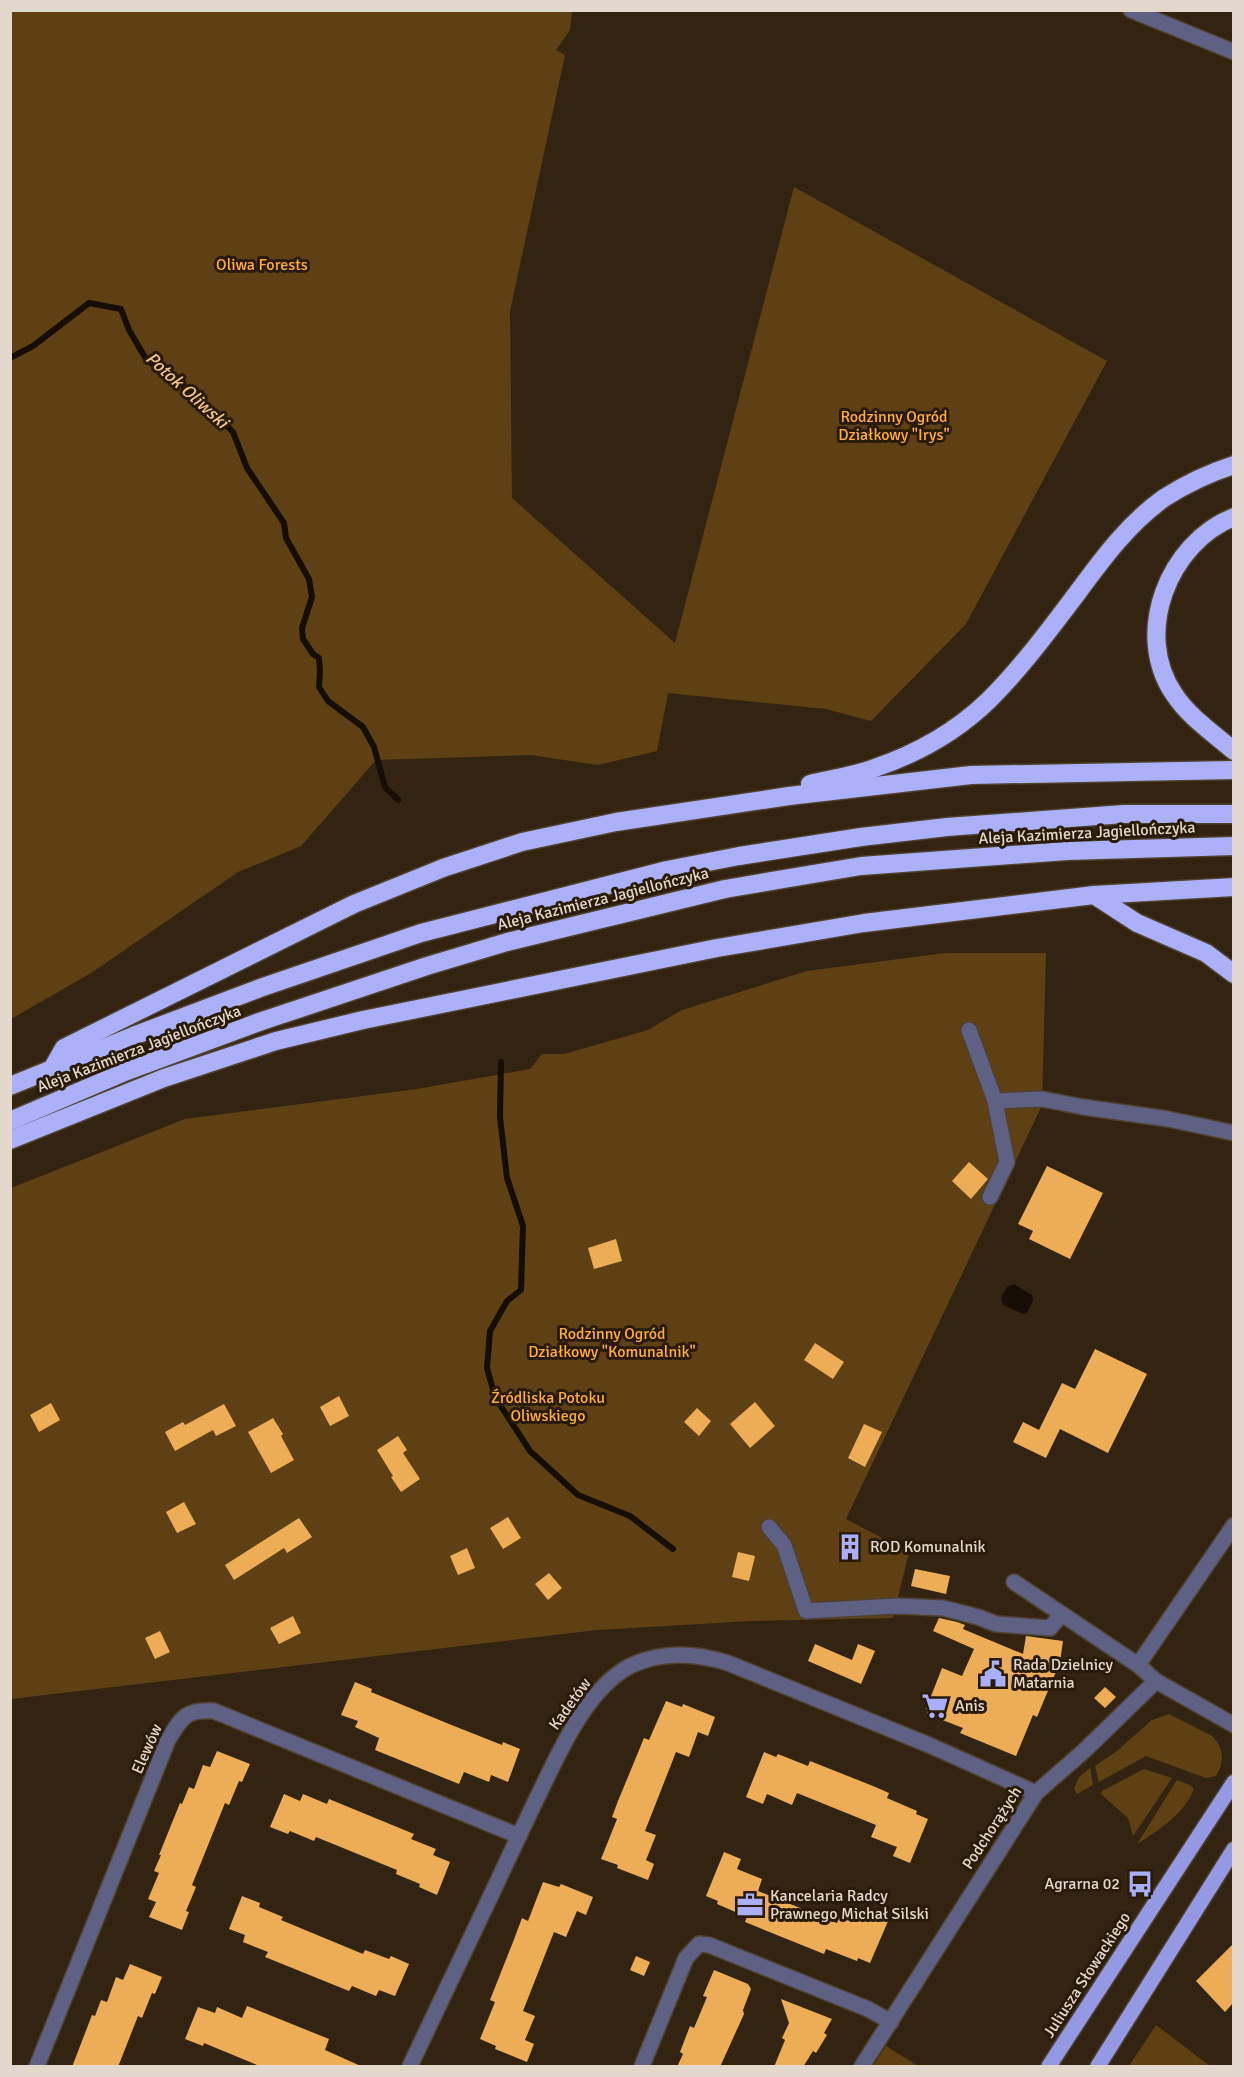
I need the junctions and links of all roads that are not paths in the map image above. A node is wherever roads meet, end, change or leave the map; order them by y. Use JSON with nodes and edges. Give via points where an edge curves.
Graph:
{"nodes":[{"id":1,"x":1131,"y":10,"type":"edge"},
{"id":2,"x":1233,"y":52,"type":"edge"},
{"id":3,"x":1233,"y":465,"type":"edge"},
{"id":4,"x":1233,"y":518,"type":"edge"},
{"id":5,"x":1233,"y":751,"type":"edge"},
{"id":6,"x":1233,"y":770,"type":"edge"},
{"id":7,"x":789,"y":796,"type":"junction"},
{"id":8,"x":1233,"y":814,"type":"edge"},
{"id":9,"x":1233,"y":846,"type":"edge"},
{"id":10,"x":1233,"y":886,"type":"edge"},
{"id":11,"x":1094,"y":895,"type":"junction"},
{"id":12,"x":1233,"y":975,"type":"edge"},
{"id":13,"x":969,"y":1030,"type":"dead end"},
{"id":14,"x":52,"y":1069,"type":"junction"},
{"id":15,"x":10,"y":1086,"type":"edge"},
{"id":16,"x":995,"y":1101,"type":"junction"},
{"id":17,"x":10,"y":1121,"type":"edge"},
{"id":18,"x":1233,"y":1133,"type":"edge"},
{"id":19,"x":10,"y":1140,"type":"edge"},
{"id":20,"x":990,"y":1197,"type":"dead end"},
{"id":21,"x":1233,"y":1525,"type":"edge"},
{"id":22,"x":769,"y":1527,"type":"dead end"},
{"id":23,"x":1014,"y":1582,"type":"dead end"},
{"id":24,"x":1062,"y":1614,"type":"junction"},
{"id":25,"x":1138,"y":1665,"type":"junction"},
{"id":26,"x":1156,"y":1681,"type":"junction"},
{"id":27,"x":1233,"y":1725,"type":"edge"},
{"id":28,"x":1233,"y":1782,"type":"edge"},
{"id":29,"x":1036,"y":1793,"type":"junction"},
{"id":30,"x":519,"y":1836,"type":"junction"},
{"id":31,"x":1233,"y":1849,"type":"edge"},
{"id":32,"x":891,"y":2022,"type":"junction"},
{"id":33,"x":37,"y":2067,"type":"edge"},
{"id":34,"x":410,"y":2067,"type":"edge"},
{"id":35,"x":642,"y":2067,"type":"edge"},
{"id":36,"x":862,"y":2067,"type":"edge"},
{"id":37,"x":1049,"y":2067,"type":"edge"},
{"id":38,"x":1098,"y":2067,"type":"edge"}],
"edges":[{"from":1,"to":2,"type":"street"},
{"from":3,"to":7,"type":"highway","via":[[1186,484],[1134,523],[1029,657],[961,723],[909,755],[870,770],[798,787]]},
{"from":4,"to":5,"type":"highway","via":[[1204,535],[1184,554],[1171,574],[1159,606],[1156,631],[1163,673],[1173,693],[1189,713]]},
{"from":6,"to":7,"type":"highway","via":[[970,776]]},
{"from":7,"to":14,"type":"highway","via":[[592,827],[522,842],[442,868],[354,904],[64,1048]]},
{"from":8,"to":14,"type":"highway","name":"Aleja Kazimierza Jagiellończyka","via":[[1124,814],[947,827],[861,837],[666,870],[421,933],[260,988]]},
{"from":9,"to":17,"type":"highway","name":"Aleja Kazimierza Jagiellończyka","via":[[1067,851],[861,867],[725,889],[507,942],[427,966],[262,1021]]},
{"from":10,"to":11,"type":"highway"},
{"from":11,"to":12,"type":"highway","via":[[1137,923],[1206,953]]},
{"from":11,"to":19,"type":"highway","via":[[864,923],[740,944],[363,1020],[276,1041],[164,1078]]},
{"from":13,"to":16,"type":"street"},
{"from":14,"to":15,"type":"highway","name":"Aleja Kazimierza Jagiellończyka"},
{"from":16,"to":18,"type":"street","via":[[1042,1099]]},
{"from":16,"to":20,"type":"street","via":[[1007,1162]]},
{"from":21,"to":25,"type":"street"},
{"from":22,"to":24,"type":"street","via":[[784,1545],[806,1611],[896,1606],[943,1608],[996,1624],[1050,1628]]},
{"from":23,"to":24,"type":"street"},
{"from":24,"to":25,"type":"street"},
{"from":25,"to":26,"type":"street"},
{"from":26,"to":27,"type":"street"},
{"from":26,"to":29,"type":"street","name":"Podchorążych"},
{"from":28,"to":37,"type":"main road","name":"Juliusza Słowackiego"},
{"from":29,"to":30,"type":"street","name":"Kadetów","via":[[728,1663],[707,1656],[664,1656],[629,1667],[593,1698],[566,1739]]},
{"from":29,"to":32,"type":"street","name":"Podchorążych"},
{"from":30,"to":33,"type":"street","name":"Elewów","via":[[214,1711],[191,1712],[168,1740]]},
{"from":30,"to":34,"type":"street","name":"Kadetów"},
{"from":31,"to":38,"type":"main road"},
{"from":32,"to":35,"type":"street","via":[[858,2005],[699,1944],[686,1958]]},
{"from":32,"to":36,"type":"street","name":"Podchorążych"}]}
